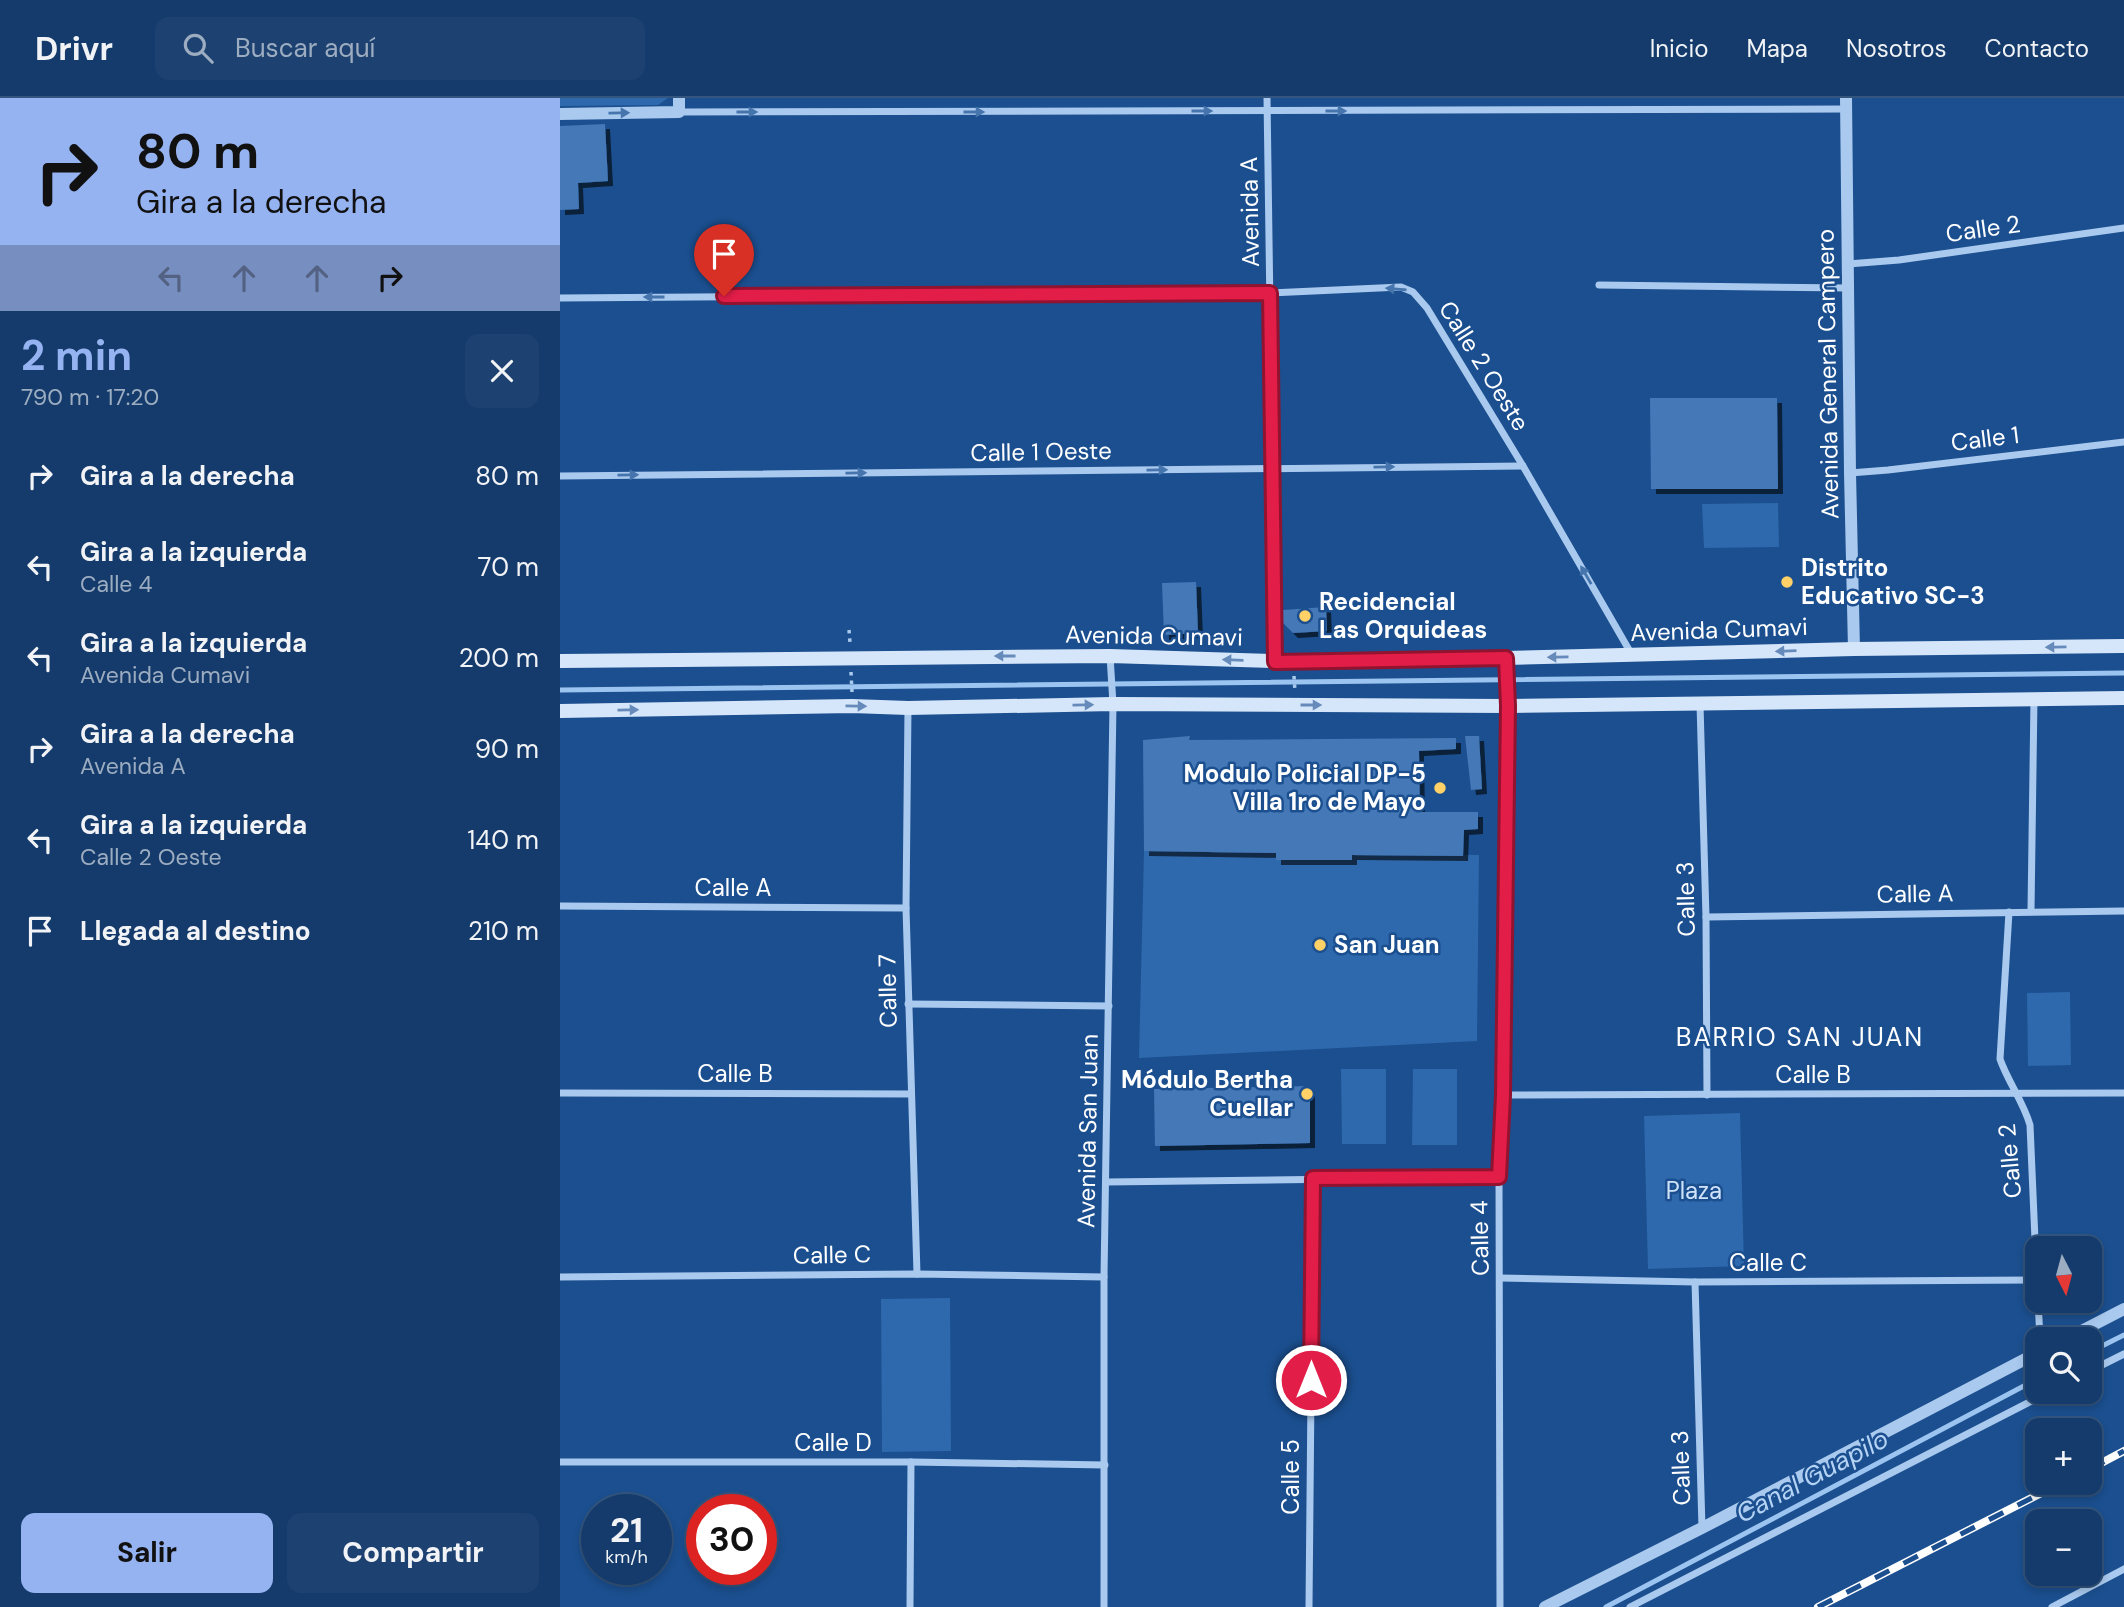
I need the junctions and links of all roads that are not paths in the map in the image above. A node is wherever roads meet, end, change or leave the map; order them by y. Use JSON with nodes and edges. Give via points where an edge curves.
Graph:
{"nodes":[{"id":1,"x":679,"y":98,"type":"edge"},
{"id":2,"x":1268,"y":98,"type":"edge"},
{"id":3,"x":1846,"y":104,"type":"edge"},
{"id":4,"x":1268,"y":111,"type":"junction"},
{"id":5,"x":679,"y":112,"type":"junction"},
{"id":6,"x":560,"y":114,"type":"edge"},
{"id":7,"x":2124,"y":228,"type":"edge"},
{"id":8,"x":1847,"y":264,"type":"junction"},
{"id":9,"x":1599,"y":285,"type":"dead end"},
{"id":10,"x":1848,"y":288,"type":"junction"},
{"id":11,"x":1270,"y":293,"type":"junction"},
{"id":12,"x":560,"y":298,"type":"edge"},
{"id":13,"x":2124,"y":442,"type":"edge"},
{"id":14,"x":1523,"y":466,"type":"junction"},
{"id":15,"x":1272,"y":469,"type":"junction"},
{"id":16,"x":1850,"y":473,"type":"junction"},
{"id":17,"x":560,"y":476,"type":"edge"},
{"id":18,"x":2124,"y":646,"type":"edge"},
{"id":19,"x":1854,"y":649,"type":"junction"},
{"id":20,"x":1632,"y":656,"type":"junction"},
{"id":21,"x":560,"y":661,"type":"edge"},
{"id":22,"x":1111,"y":661,"type":"junction"},
{"id":23,"x":1275,"y":662,"type":"junction"},
{"id":24,"x":1507,"y":666,"type":"junction"},
{"id":25,"x":1113,"y":698,"type":"junction"},
{"id":26,"x":2034,"y":698,"type":"junction"},
{"id":27,"x":2124,"y":698,"type":"edge"},
{"id":28,"x":1508,"y":699,"type":"junction"},
{"id":29,"x":1700,"y":703,"type":"junction"},
{"id":30,"x":908,"y":708,"type":"junction"},
{"id":31,"x":560,"y":711,"type":"edge"},
{"id":32,"x":560,"y":906,"type":"edge"},
{"id":33,"x":906,"y":908,"type":"junction"},
{"id":34,"x":2031,"y":911,"type":"junction"},
{"id":35,"x":2124,"y":911,"type":"edge"},
{"id":36,"x":2009,"y":912,"type":"junction"},
{"id":37,"x":1706,"y":917,"type":"junction"},
{"id":38,"x":908,"y":1004,"type":"junction"},
{"id":39,"x":1109,"y":1006,"type":"junction"},
{"id":40,"x":560,"y":1093,"type":"edge"},
{"id":41,"x":2014,"y":1093,"type":"junction"},
{"id":42,"x":2124,"y":1093,"type":"edge"},
{"id":43,"x":911,"y":1094,"type":"junction"},
{"id":44,"x":1503,"y":1095,"type":"junction"},
{"id":45,"x":1707,"y":1095,"type":"junction"},
{"id":46,"x":1499,"y":1177,"type":"junction"},
{"id":47,"x":1313,"y":1178,"type":"junction"},
{"id":48,"x":1106,"y":1182,"type":"junction"},
{"id":49,"x":2035,"y":1236,"type":"edge"},
{"id":50,"x":917,"y":1273,"type":"junction"},
{"id":51,"x":560,"y":1277,"type":"edge"},
{"id":52,"x":1104,"y":1277,"type":"junction"},
{"id":53,"x":1500,"y":1278,"type":"junction"},
{"id":54,"x":2025,"y":1280,"type":"edge"},
{"id":55,"x":1695,"y":1282,"type":"junction"},
{"id":56,"x":2124,"y":1310,"type":"edge"},
{"id":57,"x":2090,"y":1327,"type":"edge"},
{"id":58,"x":2124,"y":1354,"type":"edge"},
{"id":59,"x":2025,"y":1359,"type":"edge"},
{"id":60,"x":2102,"y":1365,"type":"edge"},
{"id":61,"x":2025,"y":1404,"type":"edge"},
{"id":62,"x":560,"y":1462,"type":"edge"},
{"id":63,"x":911,"y":1462,"type":"junction"},
{"id":64,"x":1105,"y":1465,"type":"junction"},
{"id":65,"x":1702,"y":1528,"type":"junction"},
{"id":66,"x":2124,"y":1569,"type":"edge"},
{"id":67,"x":1650,"y":1597,"type":"junction"},
{"id":68,"x":910,"y":1607,"type":"edge"},
{"id":69,"x":1104,"y":1607,"type":"edge"},
{"id":70,"x":1310,"y":1607,"type":"edge"},
{"id":71,"x":1500,"y":1607,"type":"edge"},
{"id":72,"x":1545,"y":1607,"type":"edge"},
{"id":73,"x":1630,"y":1607,"type":"edge"},
{"id":74,"x":1654,"y":1607,"type":"edge"},
{"id":75,"x":2052,"y":1607,"type":"edge"}],
"edges":[{"from":1,"to":5,"type":"street"},
{"from":2,"to":4,"type":"street","name":"Avenida A"},
{"from":4,"to":3,"type":"street","one_way":true},
{"from":3,"to":8,"type":"street","name":"Avenida General Campero"},
{"from":5,"to":4,"type":"street","one_way":true},
{"from":4,"to":11,"type":"street","name":"Avenida A"},
{"from":6,"to":5,"type":"street","one_way":true},
{"from":7,"to":8,"type":"street","name":"Calle 2"},
{"from":8,"to":10,"type":"street","name":"Avenida General Campero"},
{"from":9,"to":10,"type":"street"},
{"from":10,"to":16,"type":"street","name":"Avenida General Campero"},
{"from":11,"to":12,"type":"street","name":"Calle 2 Oeste","one_way":true},
{"from":14,"to":11,"type":"street","name":"Calle 2 Oeste","one_way":true,"via":[[1413,292],[1401,287]]},
{"from":11,"to":15,"type":"street","name":"Avenida A"},
{"from":13,"to":16,"type":"street","name":"Calle 1"},
{"from":15,"to":14,"type":"street","name":"Calle 1 Oeste","one_way":true},
{"from":20,"to":14,"type":"street","name":"Calle 2 Oeste","one_way":true},
{"from":17,"to":15,"type":"street","name":"Calle 1 Oeste","one_way":true},
{"from":15,"to":23,"type":"street","name":"Avenida A"},
{"from":16,"to":19,"type":"street","name":"Avenida General Campero"},
{"from":18,"to":19,"type":"main road","name":"Avenida Cumavi","one_way":true},
{"from":19,"to":20,"type":"main road","name":"Avenida Cumavi","one_way":true},
{"from":20,"to":24,"type":"main road","name":"Avenida Cumavi","one_way":true},
{"from":22,"to":21,"type":"main road","name":"Avenida Cumavi","one_way":true},
{"from":23,"to":22,"type":"main road","name":"Avenida Cumavi","one_way":true},
{"from":22,"to":25,"type":"street","name":"Avenida San Juan"},
{"from":23,"to":24,"type":"main road","name":"Avenida Cumavi"},
{"from":24,"to":28,"type":"street","name":"Calle 4"},
{"from":25,"to":28,"type":"main road","one_way":true},
{"from":30,"to":25,"type":"main road","one_way":true},
{"from":25,"to":39,"type":"street","name":"Avenida San Juan"},
{"from":26,"to":27,"type":"main road"},
{"from":26,"to":29,"type":"main road"},
{"from":26,"to":34,"type":"street"},
{"from":28,"to":29,"type":"main road"},
{"from":28,"to":44,"type":"street","name":"Calle 4"},
{"from":29,"to":37,"type":"street","name":"Calle 3"},
{"from":31,"to":30,"type":"main road","one_way":true},
{"from":30,"to":33,"type":"street","name":"Calle 7"},
{"from":32,"to":33,"type":"street","name":"Calle A"},
{"from":33,"to":38,"type":"street","name":"Calle 7"},
{"from":34,"to":35,"type":"street","name":"Calle A"},
{"from":34,"to":36,"type":"street","name":"Calle A"},
{"from":36,"to":37,"type":"street","name":"Calle A"},
{"from":36,"to":41,"type":"street","name":"Calle 2","via":[[2000,1059]]},
{"from":37,"to":45,"type":"street","name":"Calle 3"},
{"from":38,"to":39,"type":"street"},
{"from":38,"to":43,"type":"street","name":"Calle 7"},
{"from":39,"to":48,"type":"street","name":"Avenida San Juan"},
{"from":40,"to":43,"type":"street","name":"Calle B"},
{"from":41,"to":42,"type":"street","name":"Calle B"},
{"from":41,"to":45,"type":"street","name":"Calle B"},
{"from":41,"to":49,"type":"street","name":"Calle 2","via":[[2030,1125]]},
{"from":43,"to":50,"type":"street","name":"Calle 7"},
{"from":44,"to":45,"type":"street","name":"Calle B"},
{"from":44,"to":46,"type":"street","name":"Calle 4"},
{"from":46,"to":47,"type":"street"},
{"from":46,"to":53,"type":"street","name":"Calle 4"},
{"from":47,"to":48,"type":"street"},
{"from":47,"to":70,"type":"street","name":"Calle 5"},
{"from":48,"to":52,"type":"street","name":"Avenida San Juan"},
{"from":50,"to":51,"type":"street","name":"Calle C"},
{"from":50,"to":52,"type":"street","name":"Calle C"},
{"from":52,"to":64,"type":"street","name":"Avenida San Juan"},
{"from":53,"to":55,"type":"street","name":"Calle C"},
{"from":53,"to":71,"type":"street","name":"Calle 4"},
{"from":54,"to":55,"type":"street","name":"Calle C"},
{"from":55,"to":65,"type":"street","name":"Calle 3"},
{"from":56,"to":57,"type":"street"},
{"from":58,"to":60,"type":"street"},
{"from":59,"to":65,"type":"street"},
{"from":61,"to":67,"type":"street"},
{"from":62,"to":63,"type":"street","name":"Calle D"},
{"from":63,"to":64,"type":"street","name":"Calle D"},
{"from":63,"to":68,"type":"street"},
{"from":64,"to":69,"type":"street","name":"Avenida San Juan"},
{"from":65,"to":72,"type":"street"},
{"from":66,"to":75,"type":"street"},
{"from":67,"to":73,"type":"street"},
{"from":67,"to":74,"type":"street"}]}
